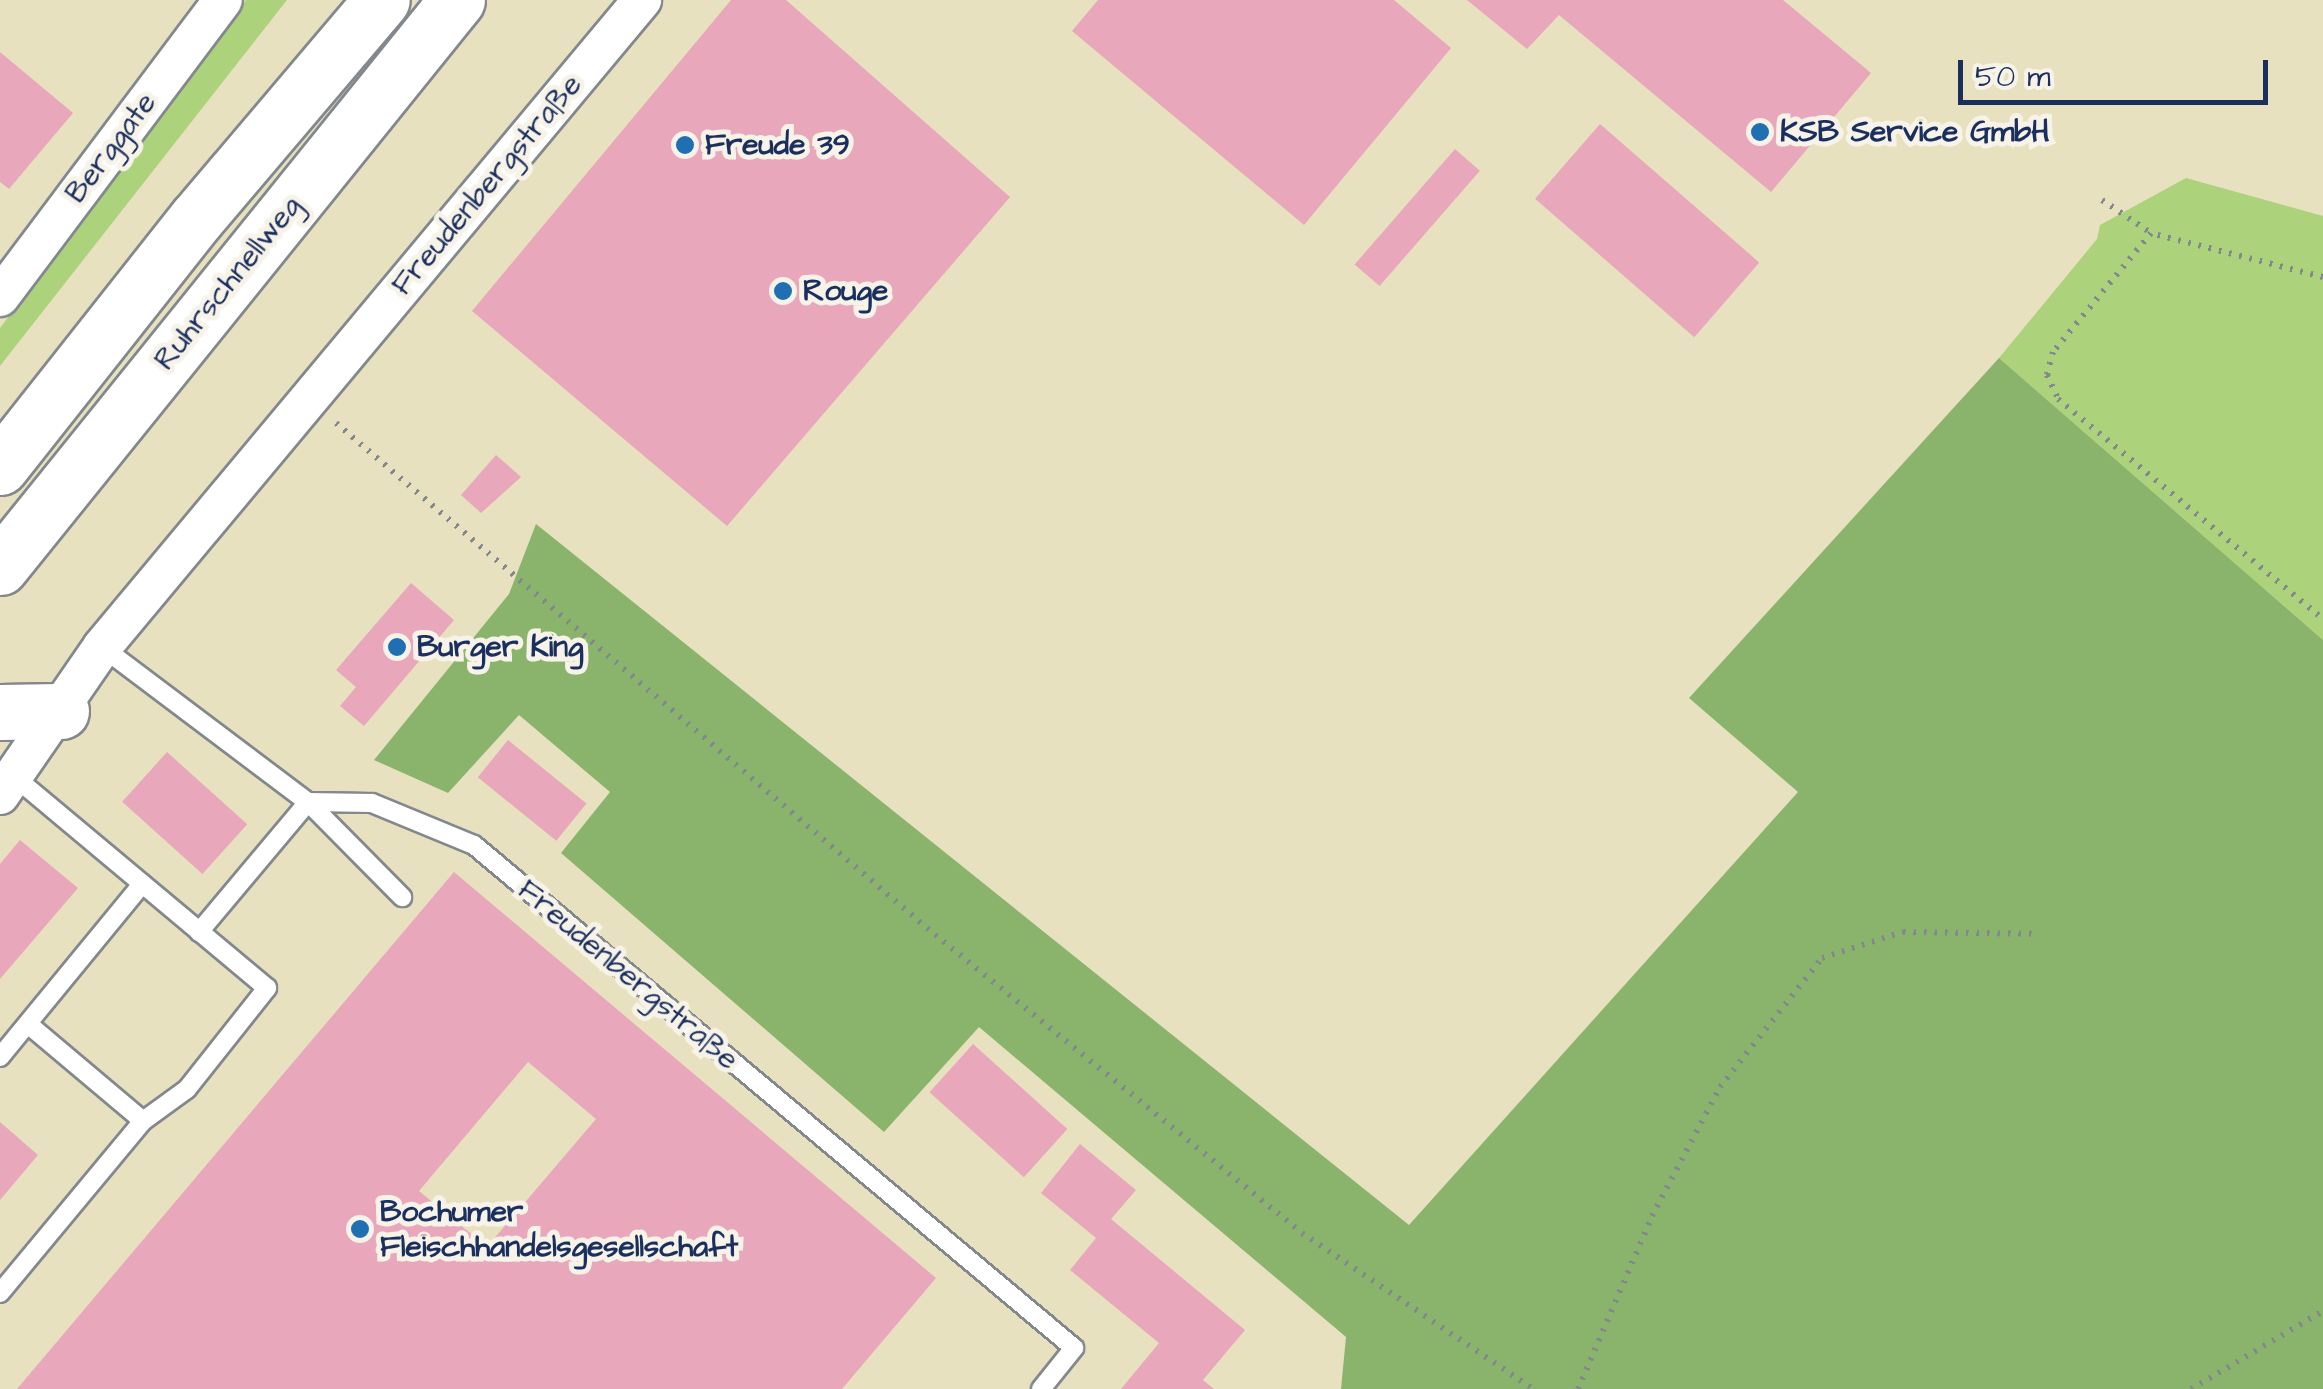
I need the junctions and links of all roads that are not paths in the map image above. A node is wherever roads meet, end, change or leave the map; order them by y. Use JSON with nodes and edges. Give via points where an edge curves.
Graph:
{"nodes":[{"id":1,"x":222,"y":0,"type":"edge"},
{"id":2,"x":382,"y":0,"type":"edge"},
{"id":3,"x":457,"y":0,"type":"edge"},
{"id":4,"x":642,"y":0,"type":"edge"},
{"id":5,"x":0,"y":297,"type":"edge"},
{"id":6,"x":0,"y":467,"type":"edge"},
{"id":7,"x":0,"y":567,"type":"edge"},
{"id":8,"x":102,"y":648,"type":"junction"},
{"id":9,"x":0,"y":712,"type":"edge"},
{"id":10,"x":62,"y":712,"type":"junction"},
{"id":11,"x":7,"y":786,"type":"edge"},
{"id":12,"x":308,"y":802,"type":"junction"},
{"id":13,"x":142,"y":884,"type":"junction"},
{"id":14,"x":402,"y":897,"type":"dead end"},
{"id":15,"x":199,"y":932,"type":"junction"},
{"id":16,"x":28,"y":1024,"type":"junction"},
{"id":17,"x":0,"y":1057,"type":"edge"},
{"id":18,"x":143,"y":1120,"type":"junction"},
{"id":19,"x":0,"y":1293,"type":"edge"},
{"id":20,"x":1041,"y":1389,"type":"edge"}],
"edges":[{"from":1,"to":5,"type":"street","name":"Berggate"},
{"from":2,"to":6,"type":"highway","via":[[196,219]]},
{"from":3,"to":7,"type":"highway","name":"Ruhrschnellweg"},
{"from":4,"to":8,"type":"street","name":"Freudenbergstraße"},
{"from":8,"to":10,"type":"street","name":"Freudenbergstraße"},
{"from":8,"to":12,"type":"lane"},
{"from":9,"to":10,"type":"highway"},
{"from":10,"to":11,"type":"street","name":"Freudenbergstraße"},
{"from":11,"to":13,"type":"lane"},
{"from":12,"to":14,"type":"lane"},
{"from":12,"to":15,"type":"lane"},
{"from":12,"to":20,"type":"lane","name":"Freudenbergstraße","via":[[372,804],[474,845],[1074,1348]]},
{"from":13,"to":15,"type":"lane"},
{"from":13,"to":16,"type":"lane"},
{"from":15,"to":18,"type":"lane","via":[[267,988],[187,1089]]},
{"from":16,"to":17,"type":"lane"},
{"from":16,"to":18,"type":"lane"},
{"from":18,"to":19,"type":"lane"}]}
